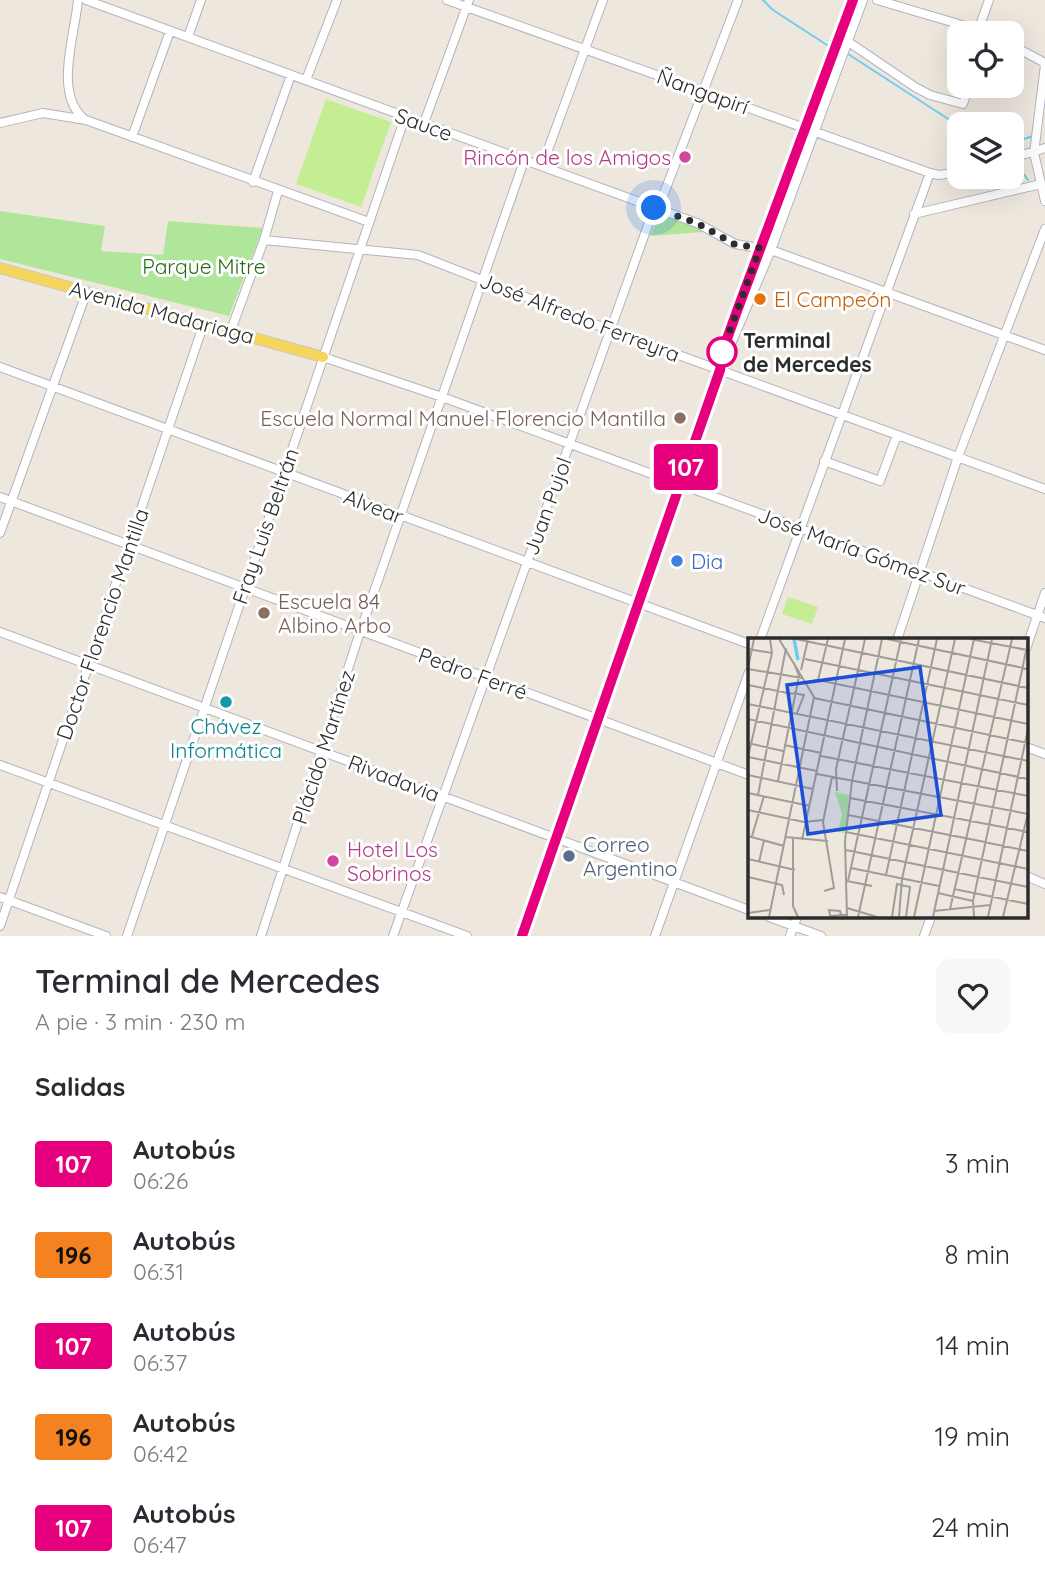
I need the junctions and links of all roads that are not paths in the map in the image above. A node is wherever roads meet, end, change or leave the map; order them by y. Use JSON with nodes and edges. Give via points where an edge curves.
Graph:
{"nodes":[{"id":1,"x":78,"y":0,"type":"edge"},
{"id":2,"x":86,"y":0,"type":"edge"},
{"id":3,"x":201,"y":0,"type":"edge"},
{"id":4,"x":337,"y":0,"type":"edge"},
{"id":5,"x":447,"y":0,"type":"edge"},
{"id":6,"x":603,"y":0,"type":"edge"},
{"id":7,"x":738,"y":0,"type":"edge"},
{"id":8,"x":853,"y":0,"type":"edge"},
{"id":9,"x":863,"y":0,"type":"edge"},
{"id":10,"x":877,"y":0,"type":"edge"},
{"id":11,"x":989,"y":0,"type":"edge"},
{"id":12,"x":468,"y":4,"type":"edge"},
{"id":13,"x":949,"y":21,"type":"edge"},
{"id":14,"x":987,"y":21,"type":"edge"},
{"id":15,"x":170,"y":31,"type":"junction"},
{"id":16,"x":188,"y":37,"type":"junction"},
{"id":17,"x":847,"y":41,"type":"junction"},
{"id":18,"x":585,"y":49,"type":"junction"},
{"id":19,"x":1024,"y":52,"type":"edge"},
{"id":20,"x":1045,"y":64,"type":"edge"},
{"id":21,"x":292,"y":75,"type":"junction"},
{"id":22,"x":306,"y":80,"type":"junction"},
{"id":23,"x":703,"y":91,"type":"junction"},
{"id":24,"x":965,"y":98,"type":"edge"},
{"id":25,"x":71,"y":100,"type":"junction"},
{"id":26,"x":53,"y":113,"type":"junction"},
{"id":27,"x":405,"y":117,"type":"junction"},
{"id":28,"x":86,"y":120,"type":"junction"},
{"id":29,"x":0,"y":123,"type":"edge"},
{"id":30,"x":424,"y":123,"type":"junction"},
{"id":31,"x":810,"y":131,"type":"junction"},
{"id":32,"x":132,"y":137,"type":"junction"},
{"id":33,"x":1045,"y":148,"type":"edge"},
{"id":34,"x":1034,"y":153,"type":"junction"},
{"id":35,"x":1024,"y":155,"type":"edge"},
{"id":36,"x":524,"y":161,"type":"junction"},
{"id":37,"x":542,"y":166,"type":"junction"},
{"id":38,"x":930,"y":173,"type":"junction"},
{"id":39,"x":947,"y":174,"type":"edge"},
{"id":40,"x":253,"y":182,"type":"junction"},
{"id":41,"x":1041,"y":184,"type":"junction"},
{"id":42,"x":278,"y":191,"type":"junction"},
{"id":43,"x":1045,"y":201,"type":"edge"},
{"id":44,"x":654,"y":208,"type":"junction"},
{"id":45,"x":914,"y":214,"type":"junction"},
{"id":46,"x":369,"y":222,"type":"junction"},
{"id":47,"x":1045,"y":229,"type":"edge"},
{"id":48,"x":264,"y":240,"type":"junction"},
{"id":49,"x":760,"y":248,"type":"junction"},
{"id":50,"x":359,"y":250,"type":"junction"},
{"id":51,"x":771,"y":250,"type":"junction"},
{"id":52,"x":0,"y":268,"type":"edge"},
{"id":53,"x":484,"y":280,"type":"junction"},
{"id":54,"x":87,"y":291,"type":"junction"},
{"id":55,"x":885,"y":292,"type":"junction"},
{"id":56,"x":204,"y":323,"type":"junction"},
{"id":57,"x":232,"y":330,"type":"junction"},
{"id":58,"x":610,"y":330,"type":"junction"},
{"id":59,"x":1007,"y":336,"type":"junction"},
{"id":60,"x":1045,"y":350,"type":"edge"},
{"id":61,"x":323,"y":357,"type":"junction"},
{"id":62,"x":0,"y":367,"type":"edge"},
{"id":63,"x":720,"y":370,"type":"junction"},
{"id":64,"x":53,"y":386,"type":"junction"},
{"id":65,"x":442,"y":397,"type":"junction"},
{"id":66,"x":841,"y":415,"type":"junction"},
{"id":67,"x":168,"y":429,"type":"junction"},
{"id":68,"x":897,"y":435,"type":"junction"},
{"id":69,"x":569,"y":444,"type":"junction"},
{"id":70,"x":958,"y":457,"type":"junction"},
{"id":71,"x":824,"y":461,"type":"junction"},
{"id":72,"x":284,"y":472,"type":"junction"},
{"id":73,"x":680,"y":485,"type":"junction"},
{"id":74,"x":1045,"y":489,"type":"edge"},
{"id":75,"x":0,"y":497,"type":"edge"},
{"id":76,"x":12,"y":502,"type":"junction"},
{"id":77,"x":401,"y":516,"type":"junction"},
{"id":78,"x":800,"y":529,"type":"junction"},
{"id":79,"x":0,"y":533,"type":"edge"},
{"id":80,"x":128,"y":546,"type":"junction"},
{"id":81,"x":527,"y":562,"type":"junction"},
{"id":82,"x":921,"y":573,"type":"junction"},
{"id":83,"x":244,"y":589,"type":"junction"},
{"id":84,"x":1045,"y":593,"type":"edge"},
{"id":85,"x":638,"y":603,"type":"junction"},
{"id":86,"x":1041,"y":617,"type":"edge"},
{"id":87,"x":0,"y":632,"type":"edge"},
{"id":88,"x":360,"y":632,"type":"junction"},
{"id":89,"x":762,"y":638,"type":"edge"},
{"id":90,"x":898,"y":638,"type":"edge"},
{"id":91,"x":748,"y":645,"type":"edge"},
{"id":92,"x":1028,"y":645,"type":"edge"},
{"id":93,"x":88,"y":665,"type":"junction"},
{"id":94,"x":748,"y":675,"type":"edge"},
{"id":95,"x":485,"y":678,"type":"junction"},
{"id":96,"x":204,"y":708,"type":"junction"},
{"id":97,"x":598,"y":719,"type":"junction"},
{"id":98,"x":1028,"y":748,"type":"edge"},
{"id":99,"x":322,"y":751,"type":"junction"},
{"id":100,"x":1045,"y":754,"type":"edge"},
{"id":101,"x":717,"y":763,"type":"junction"},
{"id":102,"x":0,"y":765,"type":"edge"},
{"id":103,"x":748,"y":775,"type":"edge"},
{"id":104,"x":48,"y":783,"type":"junction"},
{"id":105,"x":443,"y":797,"type":"junction"},
{"id":106,"x":164,"y":825,"type":"junction"},
{"id":107,"x":555,"y":839,"type":"junction"},
{"id":108,"x":284,"y":869,"type":"junction"},
{"id":109,"x":1028,"y":877,"type":"edge"},
{"id":110,"x":674,"y":882,"type":"junction"},
{"id":111,"x":1045,"y":884,"type":"edge"},
{"id":112,"x":4,"y":899,"type":"edge"},
{"id":113,"x":748,"y":910,"type":"edge"},
{"id":114,"x":401,"y":912,"type":"junction"},
{"id":115,"x":776,"y":918,"type":"edge"},
{"id":116,"x":931,"y":918,"type":"edge"},
{"id":117,"x":795,"y":921,"type":"edge"},
{"id":118,"x":0,"y":926,"type":"edge"},
{"id":119,"x":106,"y":936,"type":"edge"},
{"id":120,"x":127,"y":936,"type":"edge"},
{"id":121,"x":261,"y":936,"type":"edge"},
{"id":122,"x":393,"y":936,"type":"edge"},
{"id":123,"x":467,"y":936,"type":"edge"},
{"id":124,"x":522,"y":936,"type":"edge"},
{"id":125,"x":655,"y":936,"type":"edge"},
{"id":126,"x":790,"y":936,"type":"edge"},
{"id":127,"x":821,"y":936,"type":"edge"},
{"id":128,"x":924,"y":936,"type":"edge"}],
"edges":[{"from":1,"to":25,"type":"street","via":[[68,76]]},
{"from":2,"to":15,"type":"street","name":"Sauce"},
{"from":3,"to":16,"type":"street"},
{"from":4,"to":22,"type":"street"},
{"from":5,"to":12,"type":"street","name":"Ñangapirí"},
{"from":6,"to":18,"type":"street"},
{"from":7,"to":23,"type":"street","name":"Juan Pujol"},
{"from":8,"to":31,"type":"street"},
{"from":9,"to":17,"type":"street"},
{"from":10,"to":13,"type":"street"},
{"from":11,"to":14,"type":"street"},
{"from":12,"to":18,"type":"street","name":"Ñangapirí"},
{"from":12,"to":30,"type":"street"},
{"from":15,"to":16,"type":"street","name":"Sauce"},
{"from":15,"to":32,"type":"street"},
{"from":16,"to":21,"type":"street","name":"Sauce"},
{"from":17,"to":24,"type":"street","via":[[930,95],[963,104]]},
{"from":17,"to":31,"type":"street"},
{"from":18,"to":23,"type":"street","name":"Ñangapirí"},
{"from":18,"to":37,"type":"street"},
{"from":19,"to":20,"type":"street"},
{"from":20,"to":34,"type":"street"},
{"from":21,"to":22,"type":"street","name":"Sauce"},
{"from":21,"to":40,"type":"street"},
{"from":22,"to":27,"type":"street","name":"Sauce"},
{"from":23,"to":31,"type":"street","name":"Ñangapirí"},
{"from":23,"to":44,"type":"street","name":"Juan Pujol","via":[[663,196]]},
{"from":25,"to":26,"type":"street"},
{"from":25,"to":28,"type":"street","via":[[73,109]]},
{"from":26,"to":28,"type":"street"},
{"from":26,"to":29,"type":"street","via":[[27,114]]},
{"from":27,"to":30,"type":"street","name":"Sauce"},
{"from":27,"to":46,"type":"street","name":"Fray Luis Beltrán"},
{"from":28,"to":32,"type":"street"},
{"from":30,"to":36,"type":"street","name":"Sauce"},
{"from":31,"to":38,"type":"street","name":"Ñangapirí"},
{"from":31,"to":49,"type":"street"},
{"from":31,"to":51,"type":"street"},
{"from":32,"to":40,"type":"street"},
{"from":33,"to":34,"type":"street"},
{"from":34,"to":35,"type":"street"},
{"from":34,"to":41,"type":"street"},
{"from":36,"to":37,"type":"street","name":"Sauce"},
{"from":36,"to":53,"type":"street","name":"Plácido Martínez"},
{"from":37,"to":44,"type":"street","name":"Sauce"},
{"from":38,"to":39,"type":"street","name":"Ñangapirí"},
{"from":38,"to":45,"type":"street"},
{"from":40,"to":42,"type":"street"},
{"from":41,"to":43,"type":"street"},
{"from":41,"to":45,"type":"street"},
{"from":42,"to":46,"type":"street"},
{"from":42,"to":48,"type":"street"},
{"from":44,"to":49,"type":"street","name":"Sauce","via":[[697,223],[734,244]]},
{"from":44,"to":58,"type":"street","name":"Juan Pujol"},
{"from":45,"to":55,"type":"street"},
{"from":46,"to":50,"type":"street","name":"Fray Luis Beltrán"},
{"from":47,"to":59,"type":"street"},
{"from":48,"to":50,"type":"street","name":"José Alfredo Ferreyra"},
{"from":48,"to":57,"type":"street"},
{"from":49,"to":51,"type":"street","name":"Sauce"},
{"from":49,"to":63,"type":"street"},
{"from":50,"to":53,"type":"street","name":"José Alfredo Ferreyra","via":[[418,255]]},
{"from":50,"to":61,"type":"street","name":"Fray Luis Beltrán"},
{"from":51,"to":55,"type":"street","name":"Sauce"},
{"from":51,"to":63,"type":"street"},
{"from":52,"to":54,"type":"main road","name":"Avenida Madariaga"},
{"from":53,"to":58,"type":"street","name":"José Alfredo Ferreyra"},
{"from":53,"to":65,"type":"street","name":"Plácido Martínez"},
{"from":54,"to":56,"type":"main road","name":"Avenida Madariaga"},
{"from":54,"to":64,"type":"street"},
{"from":55,"to":59,"type":"street","name":"Sauce"},
{"from":55,"to":66,"type":"street"},
{"from":56,"to":57,"type":"main road","name":"Avenida Madariaga"},
{"from":56,"to":67,"type":"street","name":"Doctor Florencio Mantilla"},
{"from":57,"to":61,"type":"main road","name":"Avenida Madariaga"},
{"from":58,"to":63,"type":"street","name":"José Alfredo Ferreyra"},
{"from":58,"to":69,"type":"street","name":"Juan Pujol"},
{"from":59,"to":60,"type":"street","name":"Sauce"},
{"from":59,"to":70,"type":"street"},
{"from":61,"to":65,"type":"street","name":"José María Gómez Sur"},
{"from":61,"to":72,"type":"street","name":"Fray Luis Beltrán"},
{"from":62,"to":64,"type":"street","name":"Alvear"},
{"from":63,"to":66,"type":"street","name":"José Alfredo Ferreyra"},
{"from":63,"to":73,"type":"street"},
{"from":64,"to":67,"type":"street","name":"Alvear"},
{"from":64,"to":76,"type":"street"},
{"from":65,"to":69,"type":"street","name":"José María Gómez Sur"},
{"from":65,"to":77,"type":"street","name":"Plácido Martínez"},
{"from":66,"to":68,"type":"street","name":"José Alfredo Ferreyra"},
{"from":66,"to":71,"type":"street"},
{"from":67,"to":72,"type":"street","name":"Alvear"},
{"from":67,"to":80,"type":"street","name":"Doctor Florencio Mantilla"},
{"from":68,"to":70,"type":"street","name":"José Alfredo Ferreyra"},
{"from":68,"to":71,"type":"street","via":[[880,481]]},
{"from":69,"to":73,"type":"street","name":"José María Gómez Sur"},
{"from":69,"to":81,"type":"street","name":"Juan Pujol"},
{"from":70,"to":74,"type":"street","name":"José Alfredo Ferreyra"},
{"from":70,"to":82,"type":"street"},
{"from":71,"to":78,"type":"street"},
{"from":72,"to":77,"type":"street","name":"Alvear"},
{"from":72,"to":83,"type":"street","name":"Fray Luis Beltrán"},
{"from":73,"to":78,"type":"street","name":"José María Gómez Sur"},
{"from":73,"to":85,"type":"street"},
{"from":75,"to":76,"type":"street","name":"Pedro Ferré"},
{"from":76,"to":79,"type":"street"},
{"from":76,"to":80,"type":"street","name":"Pedro Ferré"},
{"from":77,"to":81,"type":"street","name":"Alvear"},
{"from":77,"to":88,"type":"street","name":"Plácido Martínez"},
{"from":78,"to":82,"type":"street","name":"José María Gómez Sur"},
{"from":78,"to":89,"type":"street"},
{"from":80,"to":83,"type":"street","name":"Pedro Ferré"},
{"from":80,"to":93,"type":"street","name":"Doctor Florencio Mantilla"},
{"from":81,"to":85,"type":"street","name":"Alvear"},
{"from":81,"to":95,"type":"street","name":"Juan Pujol"},
{"from":82,"to":86,"type":"street","name":"José María Gómez Sur"},
{"from":82,"to":90,"type":"street"},
{"from":83,"to":88,"type":"street","name":"Pedro Ferré"},
{"from":83,"to":96,"type":"street","name":"Fray Luis Beltrán"},
{"from":84,"to":86,"type":"street"},
{"from":85,"to":91,"type":"street","name":"Alvear"},
{"from":85,"to":97,"type":"street"},
{"from":86,"to":92,"type":"street"},
{"from":87,"to":93,"type":"street","name":"Rivadavia"},
{"from":88,"to":95,"type":"street","name":"Pedro Ferré"},
{"from":88,"to":99,"type":"street","name":"Plácido Martínez"},
{"from":93,"to":96,"type":"street","name":"Rivadavia"},
{"from":93,"to":104,"type":"street","name":"Doctor Florencio Mantilla"},
{"from":94,"to":101,"type":"street"},
{"from":95,"to":97,"type":"street","name":"Pedro Ferré"},
{"from":95,"to":105,"type":"street","name":"Juan Pujol"},
{"from":96,"to":99,"type":"street","name":"Rivadavia"},
{"from":96,"to":106,"type":"street","name":"Fray Luis Beltrán"},
{"from":97,"to":101,"type":"street","name":"Pedro Ferré"},
{"from":97,"to":107,"type":"street"},
{"from":98,"to":100,"type":"street"},
{"from":99,"to":105,"type":"street","name":"Rivadavia"},
{"from":99,"to":108,"type":"street","name":"Plácido Martínez"},
{"from":101,"to":103,"type":"street","name":"Pedro Ferré"},
{"from":101,"to":110,"type":"street"},
{"from":102,"to":104,"type":"street"},
{"from":104,"to":106,"type":"street"},
{"from":104,"to":112,"type":"street","name":"Doctor Florencio Mantilla"},
{"from":105,"to":107,"type":"street","name":"Rivadavia"},
{"from":105,"to":114,"type":"street","name":"Juan Pujol"},
{"from":106,"to":108,"type":"street"},
{"from":106,"to":120,"type":"street","name":"Fray Luis Beltrán"},
{"from":107,"to":110,"type":"street","name":"Rivadavia"},
{"from":107,"to":124,"type":"street"},
{"from":108,"to":114,"type":"street"},
{"from":108,"to":121,"type":"street","name":"Plácido Martínez"},
{"from":109,"to":111,"type":"street"},
{"from":110,"to":113,"type":"street","name":"Rivadavia"},
{"from":110,"to":125,"type":"street"},
{"from":112,"to":118,"type":"street","name":"Doctor Florencio Mantilla"},
{"from":112,"to":119,"type":"street"},
{"from":114,"to":122,"type":"street","name":"Juan Pujol"},
{"from":114,"to":123,"type":"street"},
{"from":115,"to":117,"type":"street"},
{"from":116,"to":128,"type":"street"},
{"from":117,"to":126,"type":"street"},
{"from":117,"to":127,"type":"street"}]}
